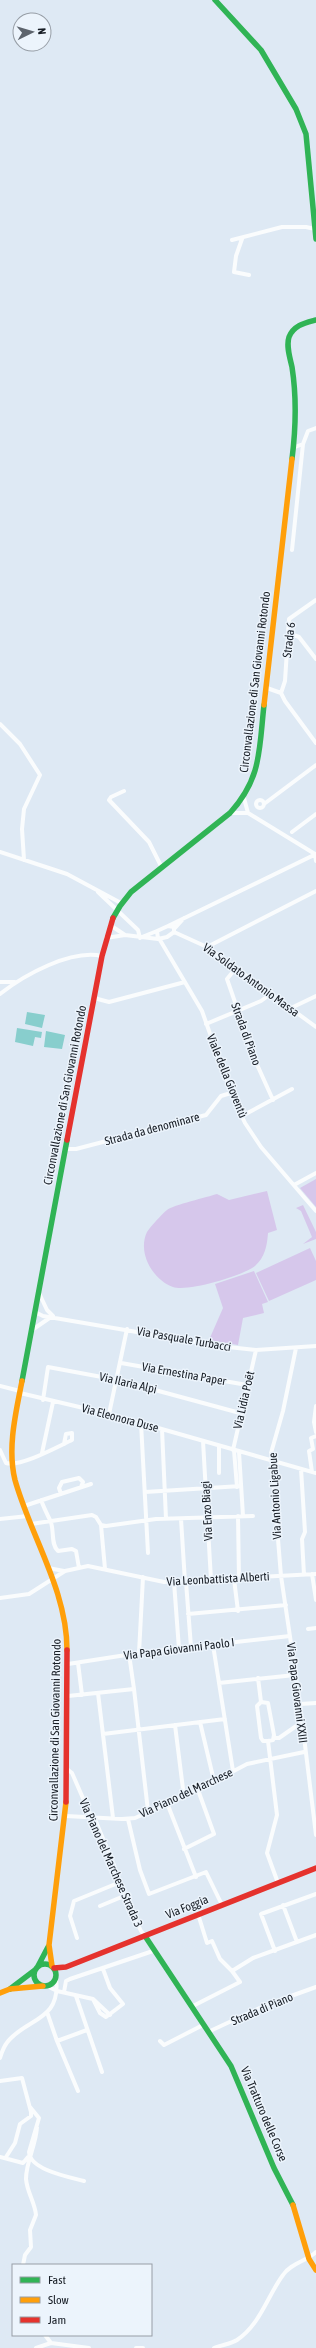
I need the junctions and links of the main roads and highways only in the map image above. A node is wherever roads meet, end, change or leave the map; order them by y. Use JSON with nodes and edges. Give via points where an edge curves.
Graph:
{"nodes":[{"id":1,"x":215,"y":0,"type":"edge"},
{"id":2,"x":316,"y":239,"type":"edge"},
{"id":3,"x":316,"y":320,"type":"edge"},
{"id":4,"x":316,"y":1868,"type":"edge"},
{"id":5,"x":145,"y":1936,"type":"junction"},
{"id":6,"x":50,"y":1945,"type":"junction"},
{"id":7,"x":53,"y":1967,"type":"junction"},
{"id":8,"x":66,"y":1967,"type":"junction"},
{"id":9,"x":36,"y":1969,"type":"junction"},
{"id":10,"x":56,"y":1978,"type":"junction"},
{"id":11,"x":45,"y":1986,"type":"junction"},
{"id":12,"x":10,"y":1989,"type":"junction"},
{"id":13,"x":0,"y":1993,"type":"edge"},
{"id":14,"x":316,"y":2270,"type":"edge"}],
"edges":[{"from":1,"to":2,"type":"main road","via":[[261,50],[296,109],[306,134]]},
{"from":3,"to":6,"type":"main road","name":"Circonvallazione di San Giovanni Rotondo","via":[[298,325],[289,337],[288,348],[297,400],[294,447],[267,688],[254,779],[244,798],[230,813],[161,866],[119,907],[110,925],[102,956],[12,1439],[12,1464],[24,1506],[65,1620],[68,1664],[66,1816]]},
{"from":4,"to":5,"type":"main road","name":"Via Foggia"},
{"from":5,"to":8,"type":"main road","name":"Via Foggia"},
{"from":5,"to":14,"type":"main road","name":"Via Tratturo delle Corse","via":[[231,2066],[274,2168],[296,2211],[309,2259]]},
{"from":6,"to":7,"type":"main road","name":"Circonvallazione di San Giovanni Rotondo"},
{"from":6,"to":9,"type":"main road","name":"Circonvallazione di San Giovanni Rotondo"},
{"from":7,"to":8,"type":"main road","name":"Via Foggia"},
{"from":7,"to":9,"type":"main road","name":"Via Foggia","via":[[46,1964]]},
{"from":7,"to":10,"type":"main road"},
{"from":8,"to":10,"type":"main road","name":"Via Foggia"},
{"from":9,"to":11,"type":"main road","via":[[35,1980]]},
{"from":9,"to":12,"type":"main road","name":"Via Foggia"},
{"from":10,"to":11,"type":"main road","name":"Via Foggia"},
{"from":11,"to":12,"type":"main road","name":"Via Foggia"},
{"from":12,"to":13,"type":"main road","name":"Via Foggia"}]}
